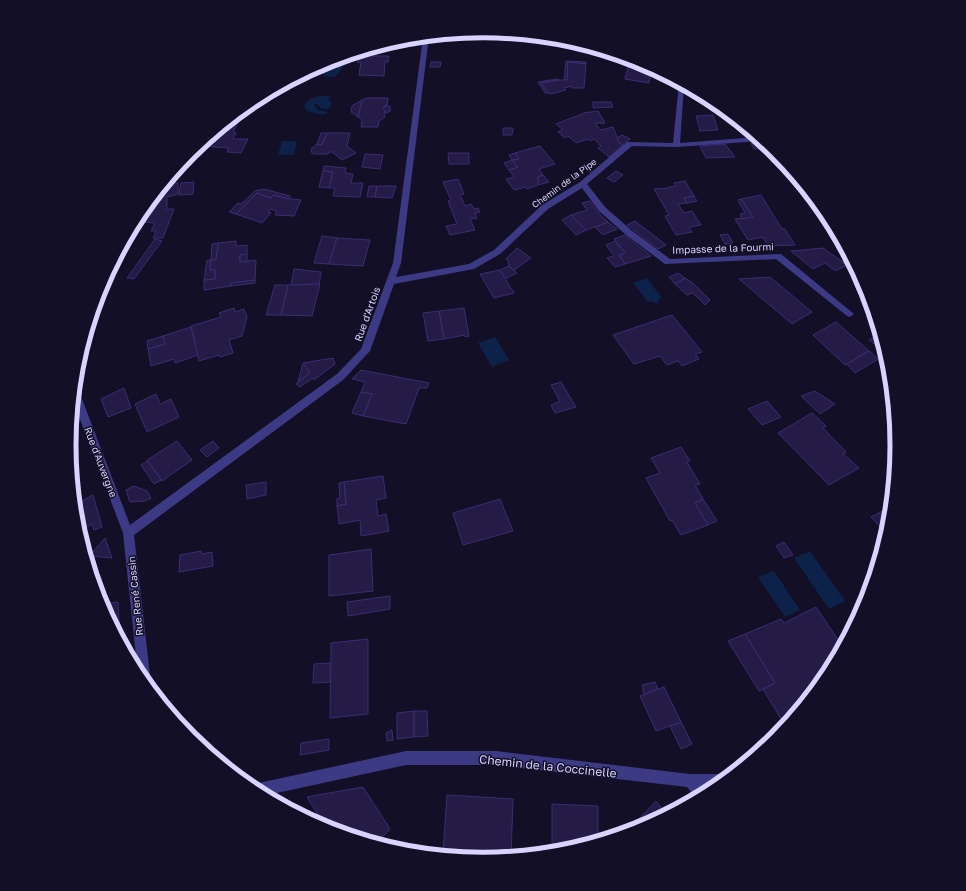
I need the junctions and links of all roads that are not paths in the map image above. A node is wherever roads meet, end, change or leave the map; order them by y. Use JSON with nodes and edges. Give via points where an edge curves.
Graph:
{"nodes":[{"id":1,"x":425,"y":42,"type":"edge"},
{"id":2,"x":681,"y":90,"type":"edge"},
{"id":3,"x":752,"y":139,"type":"edge"},
{"id":4,"x":676,"y":145,"type":"junction"},
{"id":5,"x":583,"y":184,"type":"junction"},
{"id":6,"x":391,"y":280,"type":"junction"},
{"id":7,"x":850,"y":314,"type":"dead end"},
{"id":8,"x":78,"y":401,"type":"edge"},
{"id":9,"x":128,"y":533,"type":"junction"},
{"id":10,"x":144,"y":671,"type":"edge"},
{"id":11,"x":690,"y":781,"type":"junction"},
{"id":12,"x":713,"y":781,"type":"edge"},
{"id":13,"x":264,"y":789,"type":"edge"},
{"id":14,"x":698,"y":791,"type":"edge"}],
"edges":[{"from":1,"to":6,"type":"street","name":"Rue d'Artois","via":[[396,263]]},
{"from":2,"to":4,"type":"street"},
{"from":3,"to":4,"type":"street","name":"Chemin de la Pipe"},
{"from":4,"to":5,"type":"street","name":"Chemin de la Pipe","via":[[630,144]]},
{"from":5,"to":6,"type":"street","name":"Chemin de la Pipe","via":[[545,207],[497,252],[471,267]]},
{"from":5,"to":7,"type":"street","name":"Impasse de la Fourmi","via":[[602,209],[668,262],[778,256]]},
{"from":6,"to":9,"type":"street","name":"Rue d'Artois","via":[[365,351],[340,377]]},
{"from":8,"to":9,"type":"street","name":"Rue d'Auvergne"},
{"from":9,"to":10,"type":"street","name":"Rue René Cassin"},
{"from":11,"to":12,"type":"street","name":"Chemin de la Coccinelle"},
{"from":11,"to":13,"type":"street","name":"Chemin de la Coccinelle","via":[[496,758],[406,758]]},
{"from":11,"to":14,"type":"street"}]}
